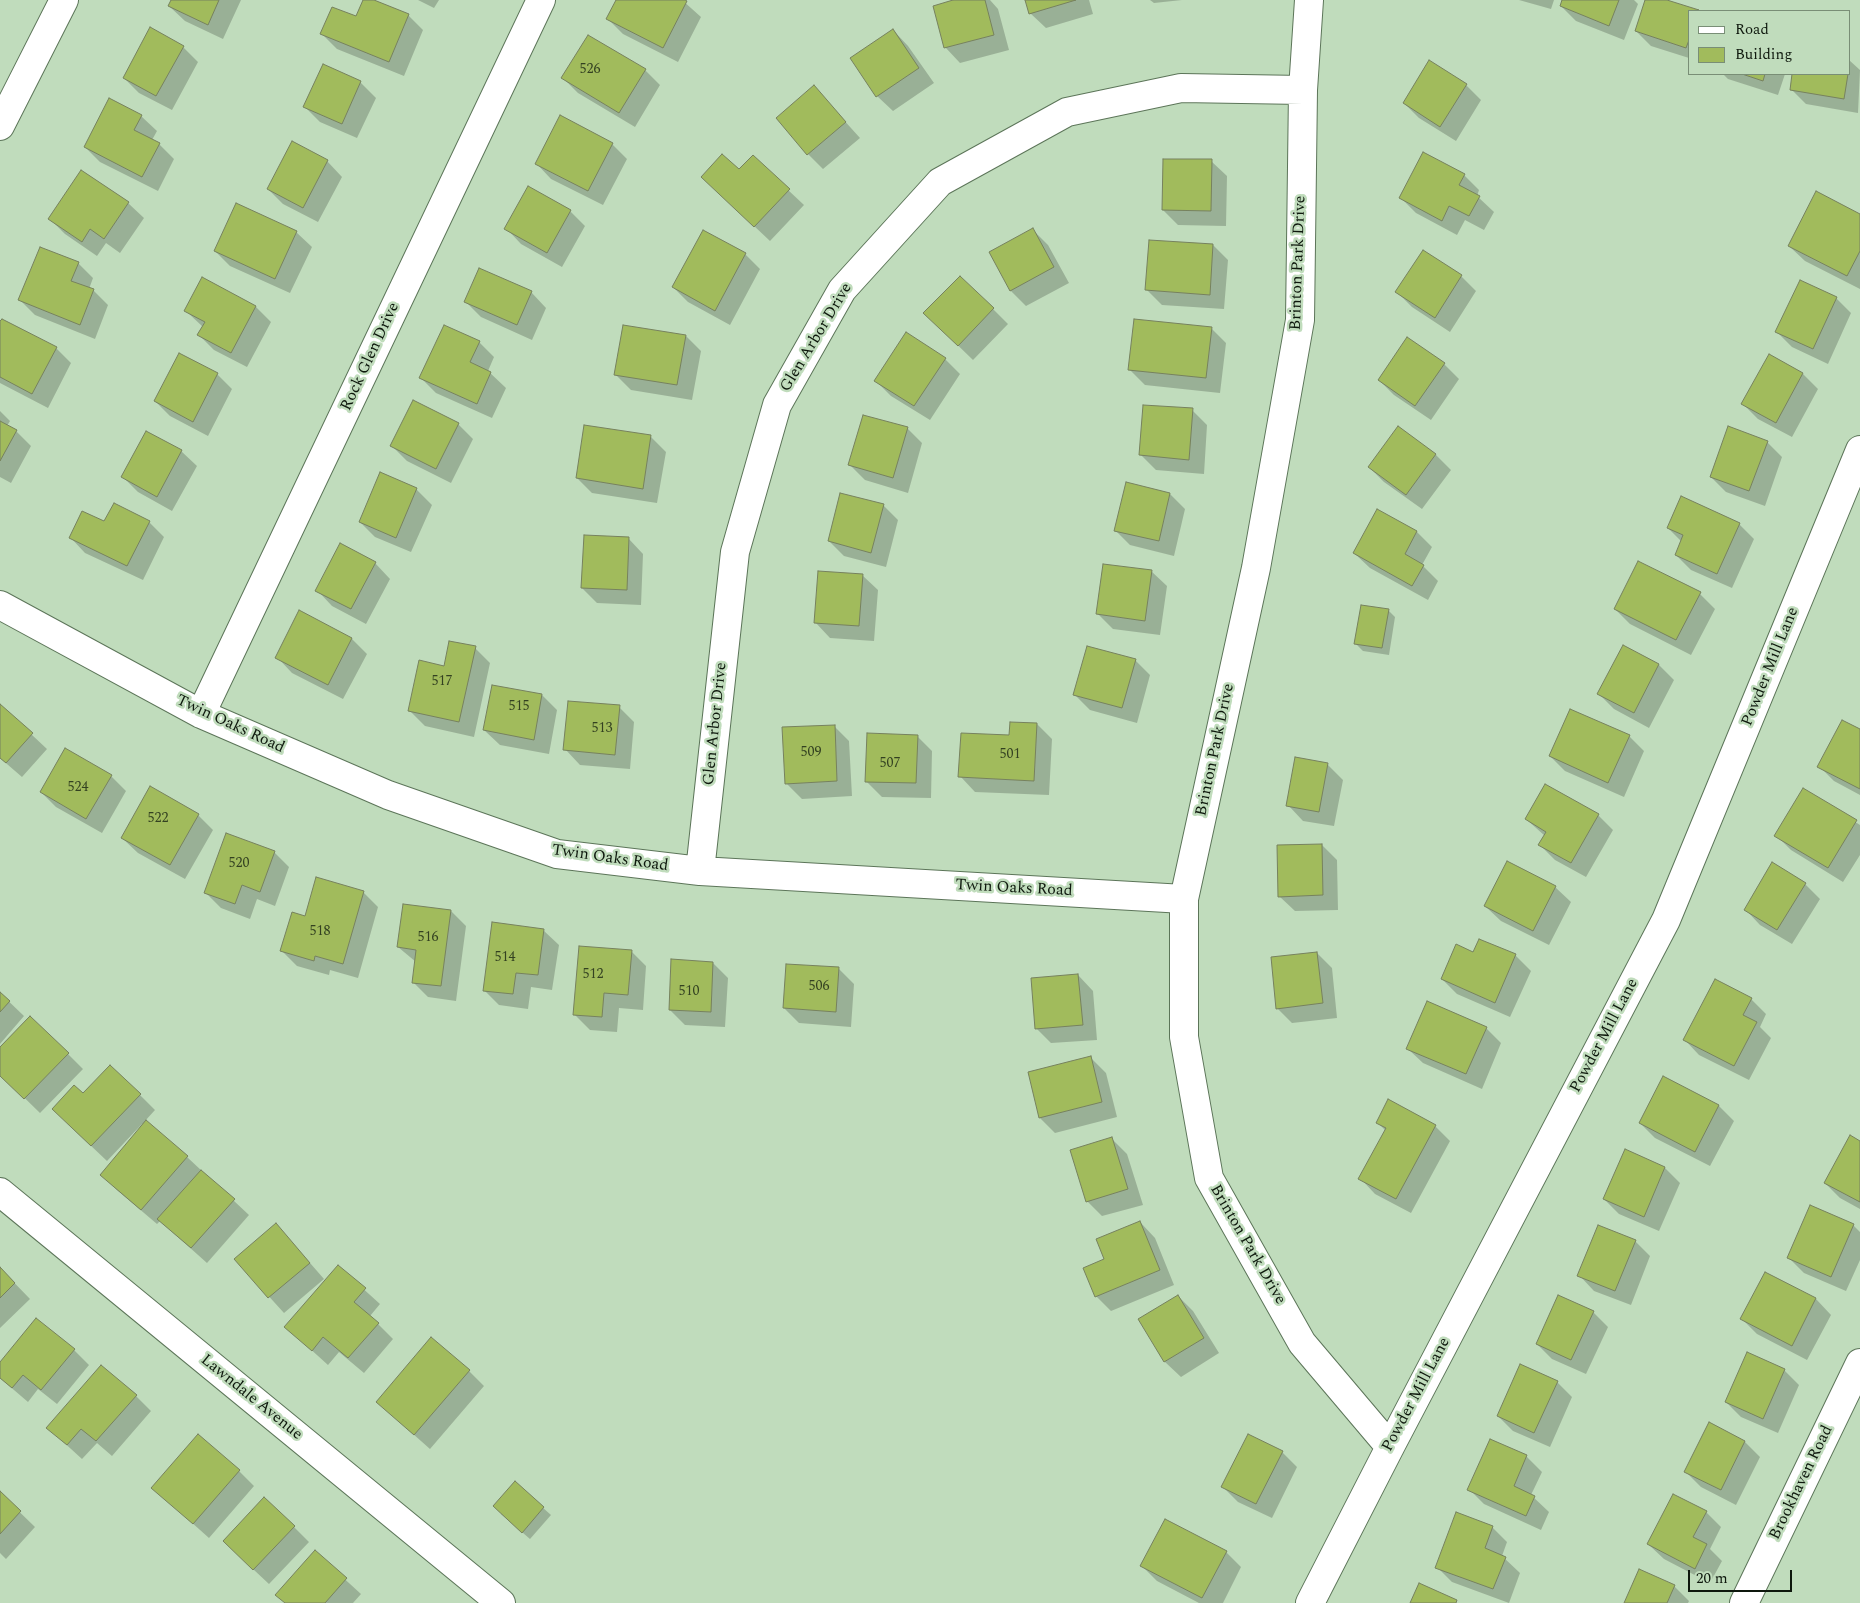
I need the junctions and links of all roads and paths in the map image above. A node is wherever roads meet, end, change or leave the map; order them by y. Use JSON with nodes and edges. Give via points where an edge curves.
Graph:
{"nodes":[{"id":1,"x":64,"y":0,"type":"edge"},
{"id":2,"x":541,"y":0,"type":"edge"},
{"id":3,"x":1309,"y":0,"type":"edge"},
{"id":4,"x":1303,"y":90,"type":"junction"},
{"id":5,"x":0,"y":126,"type":"edge"},
{"id":6,"x":1860,"y":450,"type":"edge"},
{"id":7,"x":0,"y":605,"type":"edge"},
{"id":8,"x":200,"y":714,"type":"junction"},
{"id":9,"x":700,"y":872,"type":"junction"},
{"id":10,"x":1184,"y":899,"type":"junction"},
{"id":11,"x":0,"y":1192,"type":"edge"},
{"id":12,"x":1860,"y":1363,"type":"edge"},
{"id":13,"x":1390,"y":1447,"type":"junction"},
{"id":14,"x":501,"y":1603,"type":"edge"},
{"id":15,"x":1310,"y":1603,"type":"edge"},
{"id":16,"x":1744,"y":1603,"type":"edge"}],
"edges":[{"from":1,"to":5,"type":"street"},
{"from":2,"to":8,"type":"street","name":"Rock Glen Drive"},
{"from":3,"to":4,"type":"street","name":"Brinton Park Drive"},
{"from":4,"to":9,"type":"street","name":"Glen Arbor Drive","via":[[1181,88],[1066,112],[940,182],[842,290],[777,405],[735,552]]},
{"from":4,"to":10,"type":"street","name":"Brinton Park Drive","via":[[1300,320],[1256,568]]},
{"from":6,"to":13,"type":"street","name":"Powder Mill Lane","via":[[1666,920]]},
{"from":7,"to":8,"type":"street","name":"Twin Oaks Road"},
{"from":8,"to":9,"type":"street","name":"Twin Oaks Road","via":[[388,795],[557,854]]},
{"from":9,"to":10,"type":"street","name":"Twin Oaks Road"},
{"from":10,"to":13,"type":"street","name":"Brinton Park Drive","via":[[1184,1038],[1209,1178],[1302,1343]]},
{"from":11,"to":14,"type":"street","name":"Lawndale Avenue"},
{"from":12,"to":16,"type":"street","name":"Brookhaven Road"},
{"from":13,"to":15,"type":"street","name":"Powder Mill Lane"}]}
